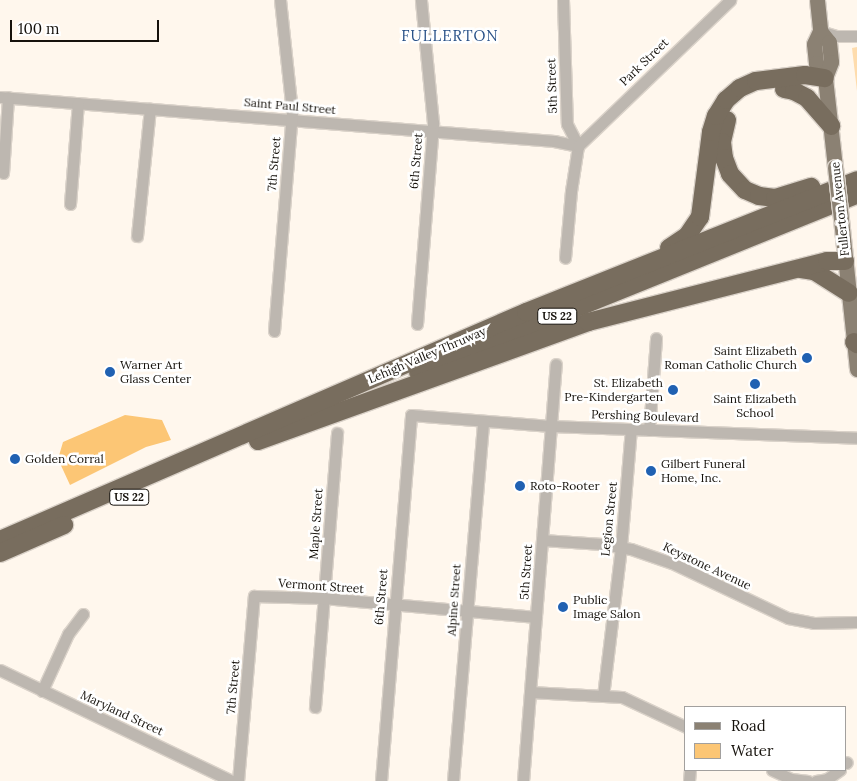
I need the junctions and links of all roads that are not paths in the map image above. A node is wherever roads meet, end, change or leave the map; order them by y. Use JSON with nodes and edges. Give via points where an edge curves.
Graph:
{"nodes":[{"id":1,"x":280,"y":0,"type":"edge"},
{"id":2,"x":421,"y":0,"type":"edge"},
{"id":3,"x":564,"y":0,"type":"edge"},
{"id":4,"x":730,"y":0,"type":"edge"},
{"id":5,"x":817,"y":0,"type":"edge"},
{"id":6,"x":820,"y":31,"type":"junction"},
{"id":7,"x":857,"y":36,"type":"edge"},
{"id":8,"x":825,"y":78,"type":"junction"},
{"id":9,"x":784,"y":89,"type":"junction"},
{"id":10,"x":4,"y":97,"type":"edge"},
{"id":11,"x":78,"y":103,"type":"junction"},
{"id":12,"x":150,"y":109,"type":"junction"},
{"id":13,"x":292,"y":120,"type":"junction"},
{"id":14,"x":831,"y":126,"type":"junction"},
{"id":15,"x":432,"y":132,"type":"junction"},
{"id":16,"x":578,"y":146,"type":"junction"},
{"id":17,"x":3,"y":173,"type":"dead end"},
{"id":18,"x":857,"y":174,"type":"edge"},
{"id":19,"x":857,"y":180,"type":"edge"},
{"id":20,"x":857,"y":195,"type":"edge"},
{"id":21,"x":70,"y":204,"type":"dead end"},
{"id":22,"x":137,"y":236,"type":"dead end"},
{"id":23,"x":564,"y":258,"type":"dead end"},
{"id":24,"x":845,"y":262,"type":"junction"},
{"id":25,"x":800,"y":269,"type":"junction"},
{"id":26,"x":849,"y":293,"type":"junction"},
{"id":27,"x":526,"y":312,"type":"junction"},
{"id":28,"x":417,"y":324,"type":"dead end"},
{"id":29,"x":274,"y":331,"type":"dead end"},
{"id":30,"x":656,"y":338,"type":"dead end"},
{"id":31,"x":856,"y":343,"type":"edge"},
{"id":32,"x":556,"y":364,"type":"dead end"},
{"id":33,"x":857,"y":369,"type":"edge"},
{"id":34,"x":411,"y":415,"type":"joint"},
{"id":35,"x":483,"y":421,"type":"junction"},
{"id":36,"x":551,"y":426,"type":"junction"},
{"id":37,"x":631,"y":430,"type":"junction"},
{"id":38,"x":649,"y":430,"type":"junction"},
{"id":39,"x":337,"y":433,"type":"dead end"},
{"id":40,"x":857,"y":438,"type":"edge"},
{"id":41,"x":258,"y":440,"type":"junction"},
{"id":42,"x":0,"y":540,"type":"edge"},
{"id":43,"x":542,"y":540,"type":"junction"},
{"id":44,"x":621,"y":547,"type":"junction"},
{"id":45,"x":0,"y":553,"type":"edge"},
{"id":46,"x":254,"y":596,"type":"joint"},
{"id":47,"x":323,"y":598,"type":"junction"},
{"id":48,"x":394,"y":606,"type":"junction"},
{"id":49,"x":467,"y":612,"type":"junction"},
{"id":50,"x":83,"y":614,"type":"dead end"},
{"id":51,"x":536,"y":617,"type":"junction"},
{"id":52,"x":857,"y":622,"type":"edge"},
{"id":53,"x":0,"y":670,"type":"edge"},
{"id":54,"x":42,"y":691,"type":"junction"},
{"id":55,"x":530,"y":692,"type":"junction"},
{"id":56,"x":603,"y":696,"type":"junction"},
{"id":57,"x":315,"y":707,"type":"dead end"},
{"id":58,"x":684,"y":726,"type":"edge"},
{"id":59,"x":774,"y":771,"type":"edge"},
{"id":60,"x":836,"y":771,"type":"edge"},
{"id":61,"x":232,"y":781,"type":"edge"},
{"id":62,"x":238,"y":781,"type":"edge"},
{"id":63,"x":381,"y":781,"type":"edge"},
{"id":64,"x":453,"y":781,"type":"edge"},
{"id":65,"x":523,"y":781,"type":"edge"},
{"id":66,"x":808,"y":781,"type":"edge"},
{"id":67,"x":816,"y":781,"type":"edge"}],
"edges":[{"from":1,"to":13,"type":"street","name":"7th Street"},
{"from":2,"to":15,"type":"street","name":"6th Street"},
{"from":3,"to":16,"type":"street","name":"5th Street","via":[[567,124]]},
{"from":4,"to":16,"type":"street","name":"Park Street"},
{"from":5,"to":6,"type":"main road","name":"Fullerton Avenue"},
{"from":6,"to":7,"type":"street","via":[[836,36]]},
{"from":6,"to":8,"type":"main road","name":"Fullerton Avenue","via":[[814,44],[816,64]]},
{"from":8,"to":9,"type":"highway","via":[[809,86]]},
{"from":8,"to":14,"type":"main road","name":"Fullerton Avenue"},
{"from":8,"to":27,"type":"highway","via":[[805,75],[765,79],[748,84],[733,94],[720,108],[713,124],[702,210],[687,236],[674,246]]},
{"from":9,"to":14,"type":"highway","via":[[807,98]]},
{"from":9,"to":18,"type":"highway","via":[[753,95],[730,114],[722,142],[734,180],[752,194],[775,198]]},
{"from":10,"to":11,"type":"street","name":"Saint Paul Street"},
{"from":10,"to":17,"type":"street"},
{"from":11,"to":12,"type":"street","name":"Saint Paul Street"},
{"from":11,"to":21,"type":"street"},
{"from":12,"to":13,"type":"street","name":"Saint Paul Street"},
{"from":12,"to":22,"type":"street"},
{"from":13,"to":15,"type":"street","name":"Saint Paul Street"},
{"from":13,"to":29,"type":"street","name":"7th Street"},
{"from":14,"to":24,"type":"main road","name":"Fullerton Avenue","bridge":true},
{"from":15,"to":16,"type":"street","name":"Saint Paul Street","via":[[554,141]]},
{"from":15,"to":28,"type":"street","name":"6th Street"},
{"from":16,"to":23,"type":"street"},
{"from":19,"to":27,"type":"highway","name":"Lehigh Valley Thruway","number":"US 22"},
{"from":20,"to":41,"type":"highway","name":"Lehigh Valley Thruway","number":"US 22","via":[[358,396]]},
{"from":24,"to":25,"type":"highway","via":[[827,261]]},
{"from":24,"to":26,"type":"main road","name":"Fullerton Avenue"},
{"from":25,"to":26,"type":"highway","via":[[814,271]]},
{"from":25,"to":41,"type":"highway","via":[[588,322]]},
{"from":26,"to":31,"type":"main road","name":"Fullerton Avenue"},
{"from":27,"to":42,"type":"highway","name":"Lehigh Valley Thruway","number":"US 22"},
{"from":30,"to":38,"type":"street"},
{"from":31,"to":33,"type":"main road","name":"Fullerton Avenue"},
{"from":32,"to":36,"type":"street","name":"5th Street"},
{"from":34,"to":35,"type":"street","name":"Pershing Boulevard"},
{"from":34,"to":48,"type":"street","name":"6th Street"},
{"from":35,"to":36,"type":"street","name":"Pershing Boulevard"},
{"from":35,"to":49,"type":"street","name":"Alpine Street"},
{"from":36,"to":37,"type":"street","name":"Pershing Boulevard"},
{"from":36,"to":43,"type":"street","name":"5th Street"},
{"from":37,"to":38,"type":"street","name":"Pershing Boulevard"},
{"from":37,"to":44,"type":"street","name":"Legion Street"},
{"from":38,"to":40,"type":"street","name":"Pershing Boulevard"},
{"from":39,"to":47,"type":"street","name":"Maple Street"},
{"from":41,"to":45,"type":"highway","name":"Lehigh Valley Thruway","number":"US 22"},
{"from":43,"to":44,"type":"street","name":"Keystone Avenue"},
{"from":43,"to":51,"type":"street","name":"5th Street"},
{"from":44,"to":52,"type":"street","name":"Keystone Avenue","via":[[672,563],[788,618],[814,623]]},
{"from":44,"to":56,"type":"street","name":"Legion Street"},
{"from":46,"to":47,"type":"street","name":"Vermont Street"},
{"from":46,"to":62,"type":"street","name":"7th Street"},
{"from":47,"to":48,"type":"street","name":"Vermont Street"},
{"from":47,"to":57,"type":"street","name":"Maple Street"},
{"from":48,"to":49,"type":"street","name":"Vermont Street"},
{"from":48,"to":63,"type":"street","name":"6th Street"},
{"from":49,"to":51,"type":"street","name":"Vermont Street"},
{"from":49,"to":64,"type":"street","name":"Alpine Street"},
{"from":50,"to":54,"type":"street","via":[[68,634]]},
{"from":51,"to":55,"type":"street","name":"5th Street"},
{"from":53,"to":54,"type":"street","name":"Maryland Street"},
{"from":54,"to":61,"type":"street","name":"Maryland Street"},
{"from":55,"to":56,"type":"street"},
{"from":55,"to":65,"type":"street","name":"5th Street"},
{"from":56,"to":58,"type":"street","via":[[622,697]]},
{"from":59,"to":66,"type":"street","via":[[791,779]]},
{"from":60,"to":67,"type":"street"}]}
